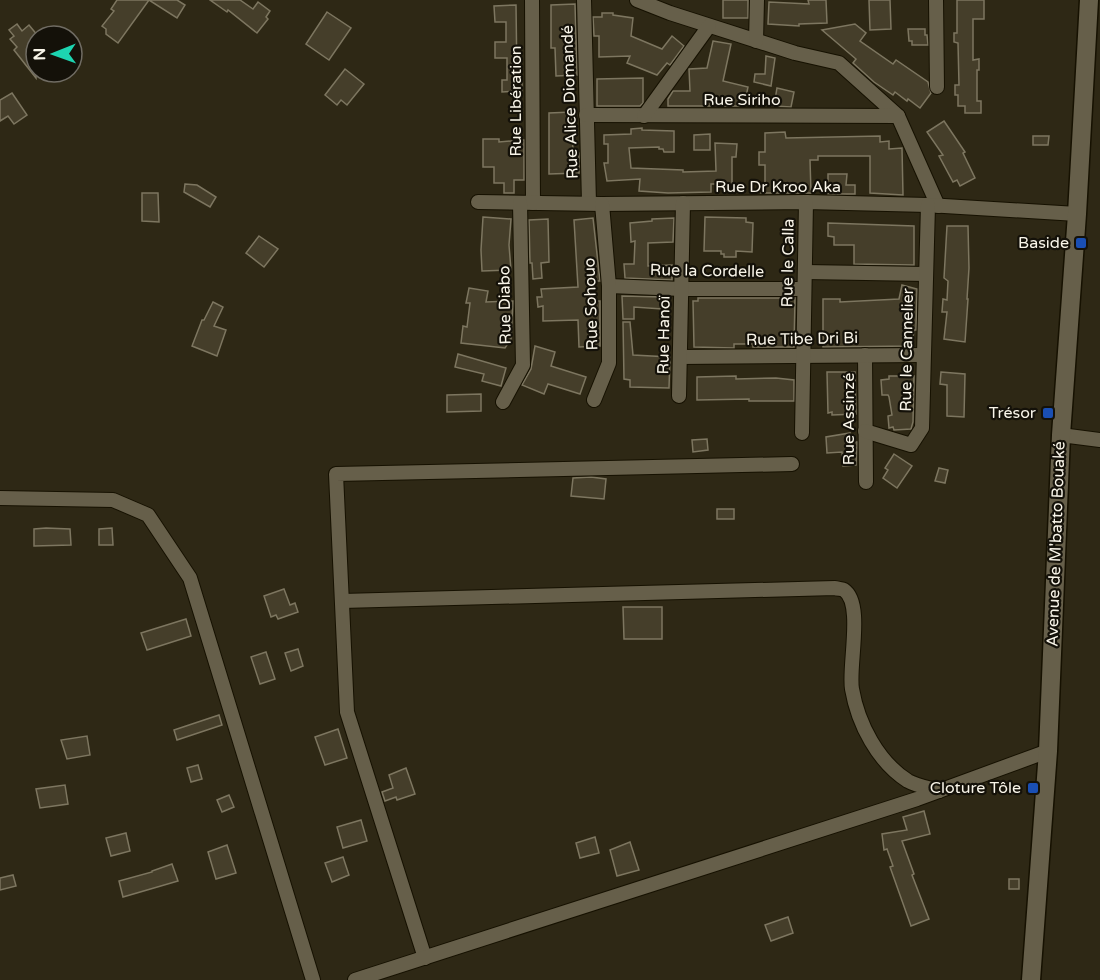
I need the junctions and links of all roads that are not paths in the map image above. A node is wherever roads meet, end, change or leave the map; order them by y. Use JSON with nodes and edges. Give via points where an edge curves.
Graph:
{"nodes":[{"id":1,"x":532,"y":0,"type":"edge"},
{"id":2,"x":584,"y":0,"type":"edge"},
{"id":3,"x":637,"y":0,"type":"edge"},
{"id":4,"x":757,"y":0,"type":"edge"},
{"id":5,"x":936,"y":0,"type":"edge"},
{"id":6,"x":1089,"y":0,"type":"edge"},
{"id":7,"x":671,"y":7,"type":"edge"},
{"id":8,"x":709,"y":26,"type":"junction"},
{"id":9,"x":756,"y":41,"type":"junction"},
{"id":10,"x":937,"y":87,"type":"dead end"},
{"id":11,"x":586,"y":115,"type":"junction"},
{"id":12,"x":644,"y":116,"type":"junction"},
{"id":13,"x":898,"y":116,"type":"junction"},
{"id":14,"x":478,"y":202,"type":"dead end"},
{"id":15,"x":806,"y":202,"type":"junction"},
{"id":16,"x":526,"y":203,"type":"junction"},
{"id":17,"x":683,"y":203,"type":"junction"},
{"id":18,"x":596,"y":204,"type":"junction"},
{"id":19,"x":933,"y":206,"type":"junction"},
{"id":20,"x":1077,"y":214,"type":"junction"},
{"id":21,"x":805,"y":272,"type":"junction"},
{"id":22,"x":926,"y":273,"type":"junction"},
{"id":23,"x":609,"y":286,"type":"junction"},
{"id":24,"x":682,"y":289,"type":"junction"},
{"id":25,"x":804,"y":289,"type":"junction"},
{"id":26,"x":803,"y":355,"type":"junction"},
{"id":27,"x":865,"y":355,"type":"junction"},
{"id":28,"x":923,"y":355,"type":"junction"},
{"id":29,"x":680,"y":357,"type":"junction"},
{"id":30,"x":679,"y":396,"type":"dead end"},
{"id":31,"x":594,"y":400,"type":"dead end"},
{"id":32,"x":502,"y":402,"type":"dead end"},
{"id":33,"x":865,"y":431,"type":"junction"},
{"id":34,"x":802,"y":433,"type":"dead end"},
{"id":35,"x":1061,"y":435,"type":"junction"},
{"id":36,"x":1100,"y":440,"type":"edge"},
{"id":37,"x":792,"y":464,"type":"dead end"},
{"id":38,"x":866,"y":482,"type":"dead end"},
{"id":39,"x":0,"y":498,"type":"edge"},
{"id":40,"x":342,"y":601,"type":"junction"},
{"id":41,"x":1048,"y":751,"type":"junction"},
{"id":42,"x":939,"y":791,"type":"junction"},
{"id":43,"x":424,"y":958,"type":"junction"},
{"id":44,"x":313,"y":980,"type":"edge"},
{"id":45,"x":355,"y":980,"type":"edge"},
{"id":46,"x":1031,"y":980,"type":"edge"}],
"edges":[{"from":1,"to":16,"type":"street","name":"Rue Libération"},
{"from":2,"to":11,"type":"street","name":"Rue Alice Diomandé"},
{"from":3,"to":7,"type":"street"},
{"from":4,"to":9,"type":"street"},
{"from":5,"to":10,"type":"street"},
{"from":6,"to":20,"type":"street","name":"Avenue de M'batto Bouaké"},
{"from":7,"to":8,"type":"street"},
{"from":8,"to":9,"type":"street"},
{"from":8,"to":12,"type":"street"},
{"from":9,"to":13,"type":"street","via":[[839,63]]},
{"from":11,"to":12,"type":"street","name":"Rue Siriho"},
{"from":11,"to":18,"type":"street","name":"Rue Alice Diomandé"},
{"from":12,"to":13,"type":"street","name":"Rue Siriho"},
{"from":13,"to":19,"type":"street"},
{"from":14,"to":16,"type":"street","name":"Rue Dr Kroo Aka"},
{"from":15,"to":17,"type":"street","name":"Rue Dr Kroo Aka"},
{"from":15,"to":19,"type":"street","name":"Rue Dr Kroo Aka"},
{"from":15,"to":21,"type":"street","name":"Rue le Calla"},
{"from":16,"to":18,"type":"street","name":"Rue Dr Kroo Aka"},
{"from":16,"to":32,"type":"street","name":"Rue Diabo","via":[[523,365]]},
{"from":17,"to":18,"type":"street","name":"Rue Dr Kroo Aka"},
{"from":17,"to":24,"type":"street","name":"Rue Hanoï"},
{"from":18,"to":23,"type":"street","name":"Rue Sohouo"},
{"from":19,"to":20,"type":"street","name":"Rue Dr Kroo Aka"},
{"from":19,"to":22,"type":"street","name":"Rue le Cannelier"},
{"from":20,"to":35,"type":"street","name":"Avenue de M'batto Bouaké"},
{"from":21,"to":22,"type":"street"},
{"from":21,"to":25,"type":"street","name":"Rue le Calla"},
{"from":22,"to":28,"type":"street","name":"Rue le Cannelier"},
{"from":23,"to":24,"type":"street","name":"Rue la Cordelle"},
{"from":23,"to":31,"type":"street","name":"Rue Sohouo","via":[[609,363]]},
{"from":24,"to":25,"type":"street","name":"Rue la Cordelle"},
{"from":24,"to":29,"type":"street","name":"Rue Hanoï"},
{"from":25,"to":26,"type":"street","name":"Rue le Calla"},
{"from":26,"to":27,"type":"street","name":"Rue Tibe Dri Bi"},
{"from":26,"to":29,"type":"street","name":"Rue Tibe Dri Bi"},
{"from":26,"to":34,"type":"street","name":"Rue le Calla"},
{"from":27,"to":28,"type":"street","name":"Rue Tibe Dri Bi"},
{"from":27,"to":33,"type":"street","name":"Rue Assinzé"},
{"from":28,"to":33,"type":"street","name":"Rue le Cannelier","via":[[922,428],[911,445]]},
{"from":29,"to":30,"type":"street","name":"Rue Hanoï"},
{"from":33,"to":38,"type":"street","name":"Rue Assinzé"},
{"from":35,"to":36,"type":"street"},
{"from":35,"to":41,"type":"street","name":"Avenue de M'batto Bouaké"},
{"from":37,"to":40,"type":"street","via":[[336,474]]},
{"from":39,"to":44,"type":"street","via":[[122,503],[148,515],[190,578]]},
{"from":40,"to":42,"type":"street","via":[[844,590],[852,600],[854,616],[851,687],[866,732],[886,763],[910,782]]},
{"from":40,"to":43,"type":"street","via":[[347,712]]},
{"from":41,"to":42,"type":"street"},
{"from":41,"to":46,"type":"street","name":"Avenue de M'batto Bouaké"},
{"from":42,"to":43,"type":"street"},
{"from":43,"to":45,"type":"street"}]}
